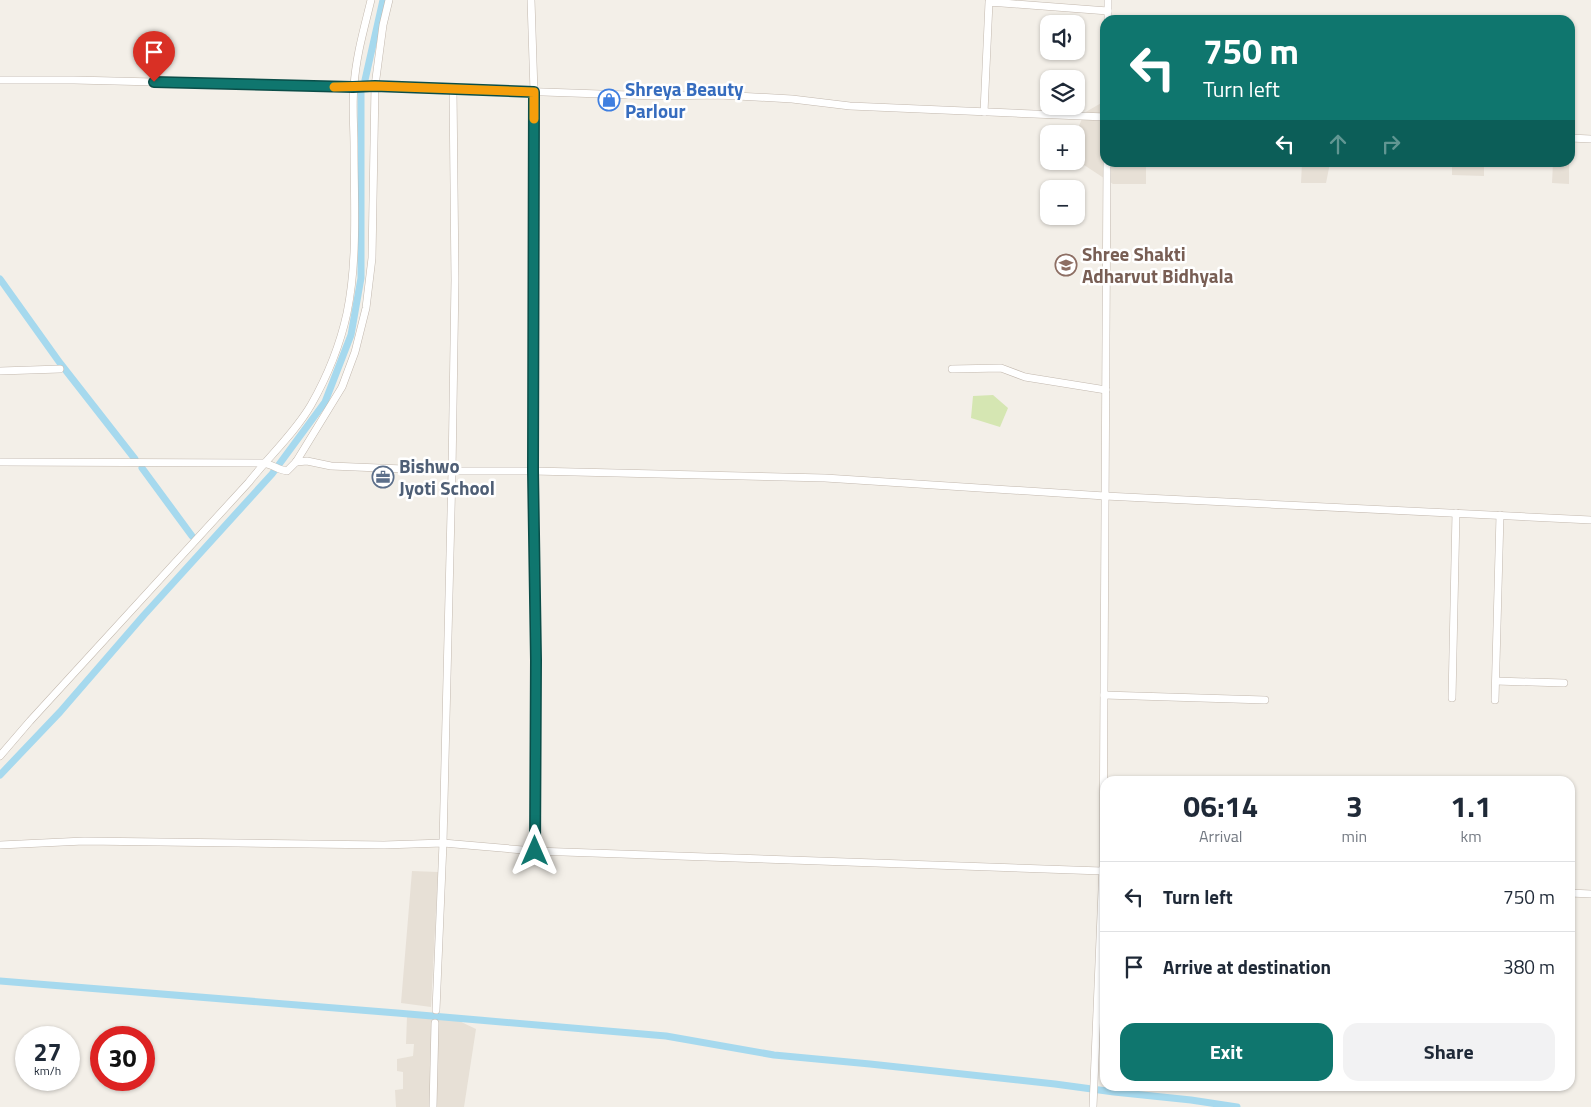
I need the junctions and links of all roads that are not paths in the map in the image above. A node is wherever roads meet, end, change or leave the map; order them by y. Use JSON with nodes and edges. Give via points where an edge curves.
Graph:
{"nodes":[{"id":1,"x":371,"y":0,"type":"edge"},
{"id":2,"x":389,"y":0,"type":"edge"},
{"id":3,"x":531,"y":0,"type":"edge"},
{"id":4,"x":1108,"y":0,"type":"edge"},
{"id":5,"x":1108,"y":11,"type":"junction"},
{"id":6,"x":1108,"y":15,"type":"edge"},
{"id":7,"x":0,"y":80,"type":"edge"},
{"id":8,"x":375,"y":86,"type":"junction"},
{"id":9,"x":353,"y":87,"type":"junction"},
{"id":10,"x":453,"y":89,"type":"junction"},
{"id":11,"x":534,"y":92,"type":"junction"},
{"id":12,"x":984,"y":112,"type":"junction"},
{"id":13,"x":1100,"y":117,"type":"edge"},
{"id":14,"x":1575,"y":138,"type":"edge"},
{"id":15,"x":1591,"y":139,"type":"edge"},
{"id":16,"x":1107,"y":167,"type":"edge"},
{"id":17,"x":952,"y":369,"type":"dead end"},
{"id":18,"x":60,"y":370,"type":"dead end"},
{"id":19,"x":0,"y":371,"type":"edge"},
{"id":20,"x":1106,"y":390,"type":"junction"},
{"id":21,"x":0,"y":462,"type":"edge"},
{"id":22,"x":296,"y":462,"type":"junction"},
{"id":23,"x":263,"y":463,"type":"junction"},
{"id":24,"x":452,"y":471,"type":"junction"},
{"id":25,"x":533,"y":471,"type":"junction"},
{"id":26,"x":1105,"y":496,"type":"junction"},
{"id":27,"x":1456,"y":513,"type":"junction"},
{"id":28,"x":1500,"y":515,"type":"junction"},
{"id":29,"x":1591,"y":520,"type":"edge"},
{"id":30,"x":1496,"y":681,"type":"junction"},
{"id":31,"x":1564,"y":683,"type":"dead end"},
{"id":32,"x":1104,"y":695,"type":"junction"},
{"id":33,"x":1452,"y":698,"type":"dead end"},
{"id":34,"x":1264,"y":700,"type":"dead end"},
{"id":35,"x":1495,"y":700,"type":"dead end"},
{"id":36,"x":0,"y":756,"type":"edge"},
{"id":37,"x":1104,"y":776,"type":"edge"},
{"id":38,"x":443,"y":843,"type":"junction"},
{"id":39,"x":0,"y":845,"type":"edge"},
{"id":40,"x":535,"y":851,"type":"junction"},
{"id":41,"x":1100,"y":870,"type":"edge"},
{"id":42,"x":1575,"y":893,"type":"edge"},
{"id":43,"x":1591,"y":894,"type":"edge"},
{"id":44,"x":1100,"y":964,"type":"edge"},
{"id":45,"x":436,"y":1010,"type":"dead end"},
{"id":46,"x":435,"y":1023,"type":"dead end"},
{"id":47,"x":1093,"y":1105,"type":"edge"},
{"id":48,"x":433,"y":1107,"type":"edge"}],
"edges":[{"from":1,"to":9,"type":"street","via":[[356,56]]},
{"from":2,"to":8,"type":"street"},
{"from":3,"to":11,"type":"street"},
{"from":4,"to":5,"type":"street"},
{"from":5,"to":6,"type":"street"},
{"from":5,"to":12,"type":"street","via":[[989,2]]},
{"from":7,"to":9,"type":"street"},
{"from":8,"to":9,"type":"street"},
{"from":8,"to":10,"type":"street"},
{"from":8,"to":22,"type":"street","via":[[372,258],[366,308],[342,387]]},
{"from":9,"to":23,"type":"street","via":[[354,217],[347,313],[334,355],[310,406],[288,439]]},
{"from":10,"to":11,"type":"street"},
{"from":10,"to":24,"type":"street"},
{"from":11,"to":12,"type":"street","via":[[719,95],[850,106]]},
{"from":11,"to":25,"type":"street"},
{"from":12,"to":13,"type":"street"},
{"from":14,"to":15,"type":"street"},
{"from":16,"to":20,"type":"street"},
{"from":17,"to":20,"type":"street","via":[[1001,368],[1025,377]]},
{"from":18,"to":19,"type":"street"},
{"from":20,"to":26,"type":"street"},
{"from":21,"to":23,"type":"street"},
{"from":22,"to":23,"type":"street","via":[[287,471]]},
{"from":22,"to":24,"type":"street"},
{"from":23,"to":36,"type":"street"},
{"from":24,"to":25,"type":"street"},
{"from":24,"to":38,"type":"street"},
{"from":25,"to":26,"type":"street","via":[[825,478]]},
{"from":25,"to":40,"type":"street"},
{"from":26,"to":27,"type":"street"},
{"from":26,"to":32,"type":"street"},
{"from":27,"to":28,"type":"street"},
{"from":27,"to":33,"type":"street"},
{"from":28,"to":29,"type":"street"},
{"from":28,"to":30,"type":"street"},
{"from":30,"to":31,"type":"street"},
{"from":30,"to":35,"type":"street"},
{"from":32,"to":34,"type":"street"},
{"from":32,"to":37,"type":"street"},
{"from":38,"to":39,"type":"street","via":[[84,841]]},
{"from":38,"to":40,"type":"street"},
{"from":38,"to":45,"type":"street"},
{"from":40,"to":41,"type":"street"},
{"from":42,"to":43,"type":"street"},
{"from":44,"to":47,"type":"street"},
{"from":46,"to":48,"type":"street"}]}
